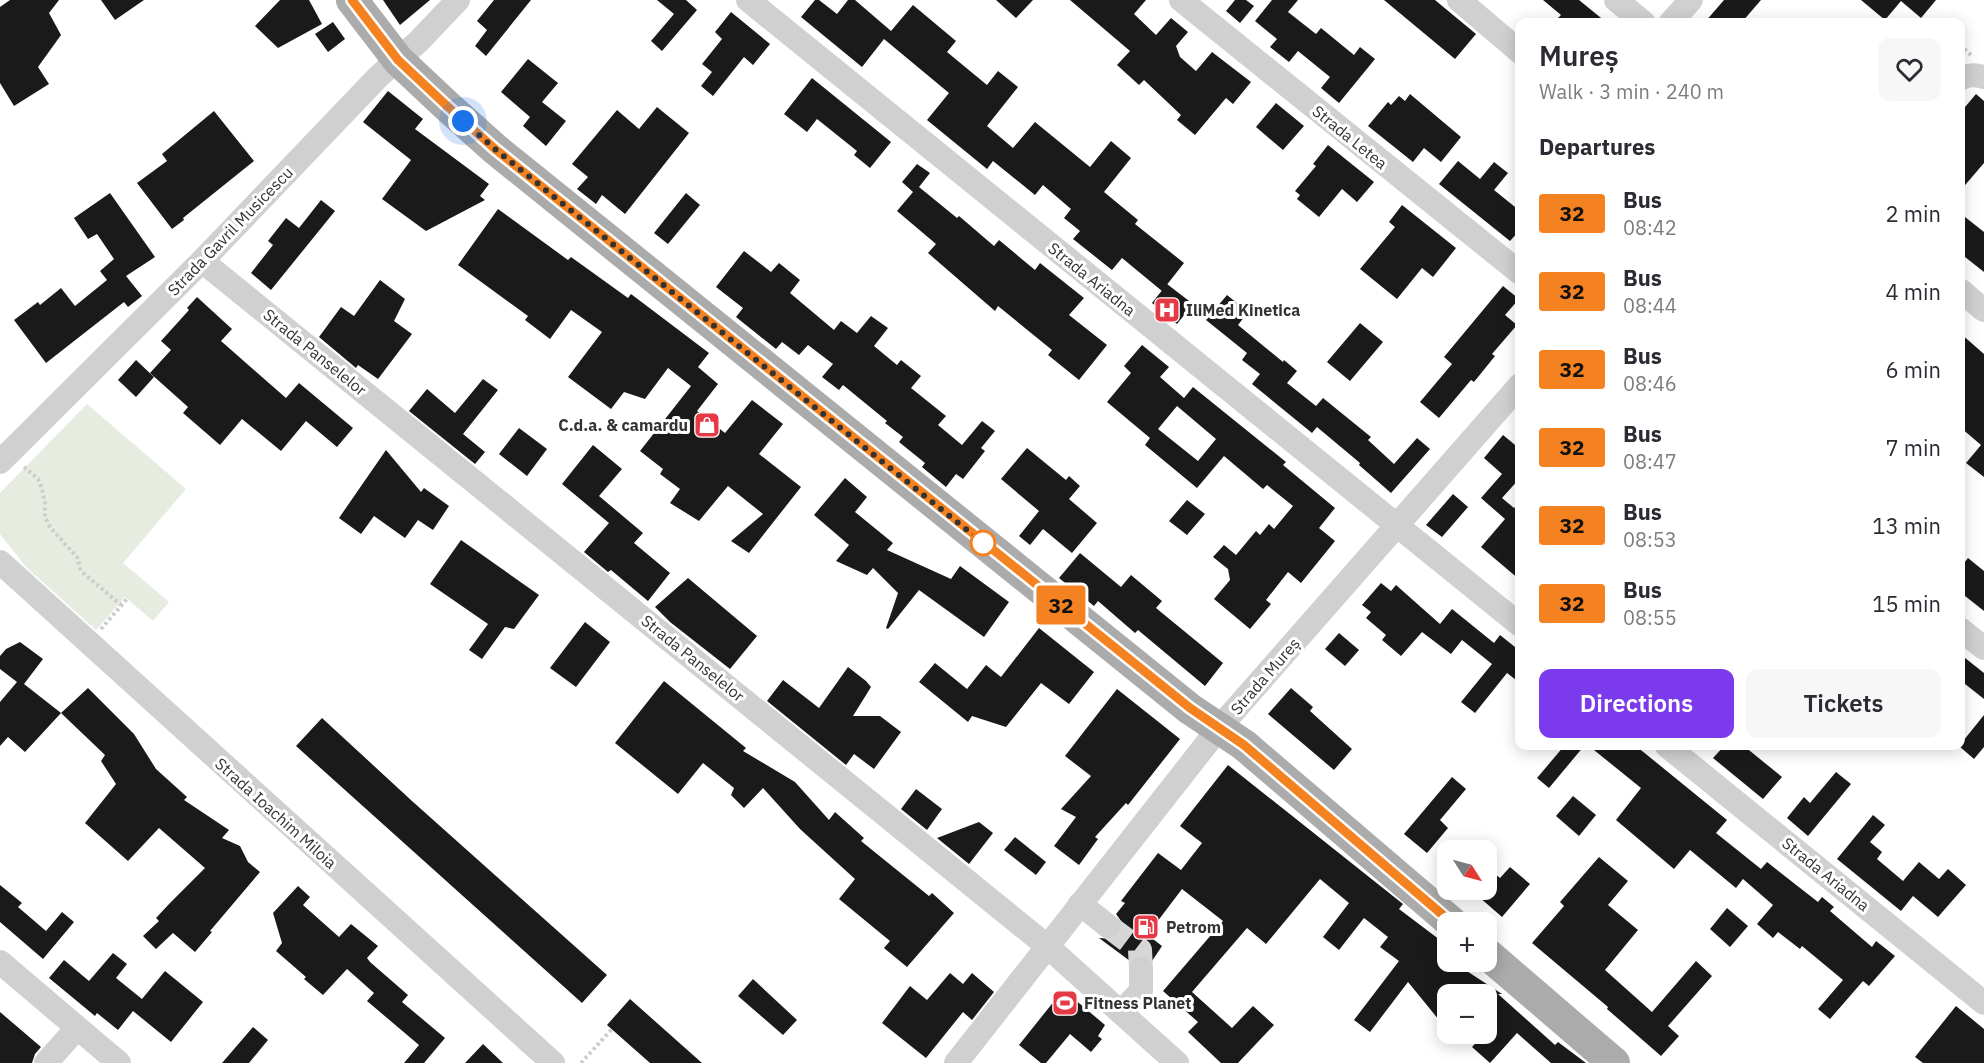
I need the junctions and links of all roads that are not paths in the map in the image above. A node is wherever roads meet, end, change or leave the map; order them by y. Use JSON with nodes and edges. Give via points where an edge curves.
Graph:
{"nodes":[{"id":1,"x":352,"y":0,"type":"edge"},
{"id":2,"x":458,"y":0,"type":"edge"},
{"id":3,"x":748,"y":0,"type":"edge"},
{"id":4,"x":1181,"y":0,"type":"edge"},
{"id":5,"x":1459,"y":0,"type":"edge"},
{"id":6,"x":1616,"y":0,"type":"edge"},
{"id":7,"x":1690,"y":0,"type":"edge"},
{"id":8,"x":1638,"y":18,"type":"edge"},
{"id":9,"x":1674,"y":18,"type":"edge"},
{"id":10,"x":1515,"y":48,"type":"edge"},
{"id":11,"x":398,"y":60,"type":"junction"},
{"id":12,"x":1965,"y":76,"type":"edge"},
{"id":13,"x":1984,"y":77,"type":"edge"},
{"id":14,"x":202,"y":261,"type":"junction"},
{"id":15,"x":1515,"y":269,"type":"edge"},
{"id":16,"x":1965,"y":294,"type":"edge"},
{"id":17,"x":1984,"y":310,"type":"edge"},
{"id":18,"x":1515,"y":391,"type":"edge"},
{"id":19,"x":7,"y":453,"type":"edge"},
{"id":20,"x":1396,"y":525,"type":"junction"},
{"id":21,"x":0,"y":562,"type":"edge"},
{"id":22,"x":1515,"y":621,"type":"edge"},
{"id":23,"x":1965,"y":633,"type":"edge"},
{"id":24,"x":1984,"y":648,"type":"edge"},
{"id":25,"x":1219,"y":728,"type":"junction"},
{"id":26,"x":1672,"y":750,"type":"edge"},
{"id":27,"x":1080,"y":904,"type":"junction"},
{"id":28,"x":1439,"y":912,"type":"edge"},
{"id":29,"x":1108,"y":926,"type":"tunnel mouth"},
{"id":30,"x":1047,"y":945,"type":"junction"},
{"id":31,"x":0,"y":962,"type":"edge"},
{"id":32,"x":1497,"y":962,"type":"edge"},
{"id":33,"x":1141,"y":969,"type":"tunnel mouth"},
{"id":34,"x":1984,"y":1003,"type":"edge"},
{"id":35,"x":1121,"y":1012,"type":"junction"},
{"id":36,"x":77,"y":1028,"type":"junction"},
{"id":37,"x":46,"y":1063,"type":"edge"},
{"id":38,"x":119,"y":1063,"type":"edge"},
{"id":39,"x":553,"y":1063,"type":"edge"},
{"id":40,"x":956,"y":1063,"type":"edge"},
{"id":41,"x":1177,"y":1063,"type":"edge"},
{"id":42,"x":1614,"y":1063,"type":"edge"}],
"edges":[{"from":1,"to":11,"type":"main road"},
{"from":2,"to":11,"type":"street","name":"Strada Gavril Musicescu"},
{"from":3,"to":20,"type":"street","name":"Strada Ariadna"},
{"from":4,"to":15,"type":"street","name":"Strada Letea"},
{"from":5,"to":10,"type":"street"},
{"from":6,"to":8,"type":"street"},
{"from":7,"to":9,"type":"street"},
{"from":11,"to":14,"type":"street","name":"Strada Gavril Musicescu"},
{"from":11,"to":25,"type":"main road","via":[[495,149]]},
{"from":12,"to":13,"type":"street"},
{"from":14,"to":19,"type":"street","name":"Strada Gavril Musicescu"},
{"from":14,"to":30,"type":"street","name":"Strada Panselelor"},
{"from":16,"to":17,"type":"street"},
{"from":18,"to":20,"type":"street","name":"Strada Mureș"},
{"from":20,"to":22,"type":"street","name":"Strada Ariadna"},
{"from":20,"to":25,"type":"street","name":"Strada Mureș"},
{"from":21,"to":39,"type":"street","name":"Strada Ioachim Miloia"},
{"from":23,"to":24,"type":"street"},
{"from":25,"to":27,"type":"street","name":"Strada Mureș"},
{"from":25,"to":28,"type":"main road"},
{"from":26,"to":34,"type":"street","name":"Strada Ariadna"},
{"from":27,"to":29,"type":"street"},
{"from":27,"to":30,"type":"street","name":"Strada Mureș"},
{"from":30,"to":35,"type":"street","name":"Strada Panselelor"},
{"from":30,"to":40,"type":"street","name":"Strada Mureș"},
{"from":31,"to":36,"type":"street"},
{"from":32,"to":42,"type":"main road"},
{"from":33,"to":35,"type":"street","via":[[1141,991]]},
{"from":35,"to":41,"type":"street","name":"Strada Panselelor"},
{"from":36,"to":37,"type":"street"},
{"from":36,"to":38,"type":"street"}]}
